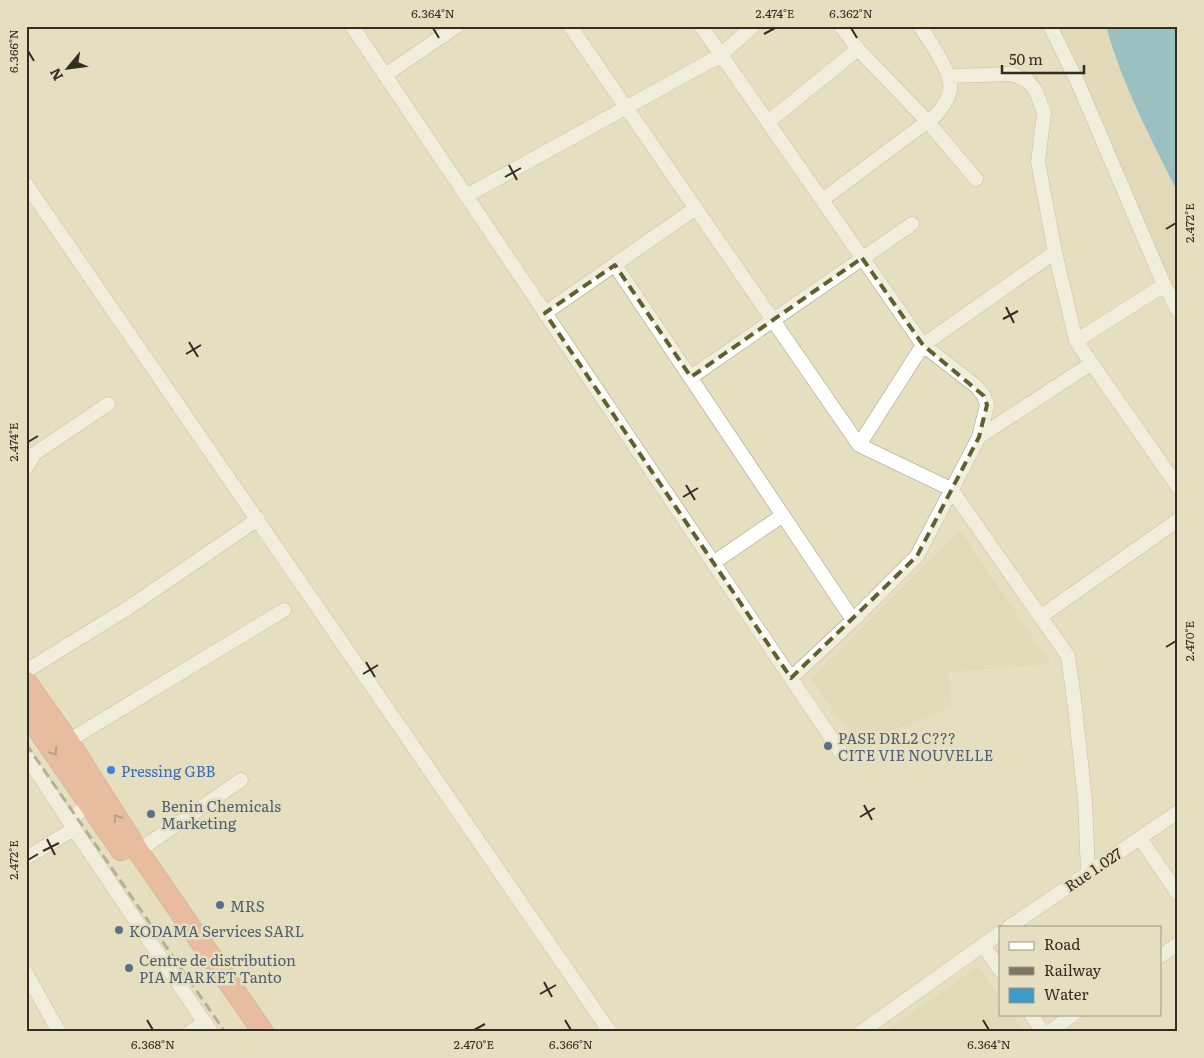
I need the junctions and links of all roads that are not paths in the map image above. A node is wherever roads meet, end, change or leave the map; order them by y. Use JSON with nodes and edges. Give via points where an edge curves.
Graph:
{"nodes":[{"id":1,"x":352,"y":26,"type":"edge"},
{"id":2,"x":457,"y":26,"type":"edge"},
{"id":3,"x":570,"y":26,"type":"edge"},
{"id":4,"x":701,"y":26,"type":"edge"},
{"id":5,"x":753,"y":26,"type":"edge"},
{"id":6,"x":841,"y":26,"type":"edge"},
{"id":7,"x":920,"y":26,"type":"edge"},
{"id":8,"x":1050,"y":26,"type":"edge"},
{"id":9,"x":858,"y":49,"type":"junction"},
{"id":10,"x":721,"y":55,"type":"junction"},
{"id":11,"x":385,"y":75,"type":"junction"},
{"id":12,"x":950,"y":76,"type":"junction"},
{"id":13,"x":626,"y":107,"type":"junction"},
{"id":14,"x":768,"y":122,"type":"junction"},
{"id":15,"x":928,"y":122,"type":"junction"},
{"id":16,"x":976,"y":179,"type":"dead end"},
{"id":17,"x":26,"y":184,"type":"edge"},
{"id":18,"x":466,"y":196,"type":"junction"},
{"id":19,"x":822,"y":200,"type":"junction"},
{"id":20,"x":696,"y":208,"type":"junction"},
{"id":21,"x":912,"y":224,"type":"dead end"},
{"id":22,"x":1055,"y":252,"type":"junction"},
{"id":23,"x":862,"y":258,"type":"junction"},
{"id":24,"x":616,"y":265,"type":"junction"},
{"id":25,"x":1164,"y":285,"type":"junction"},
{"id":26,"x":1178,"y":311,"type":"edge"},
{"id":27,"x":545,"y":313,"type":"junction"},
{"id":28,"x":773,"y":320,"type":"junction"},
{"id":29,"x":1076,"y":340,"type":"junction"},
{"id":30,"x":923,"y":345,"type":"junction"},
{"id":31,"x":1092,"y":363,"type":"junction"},
{"id":32,"x":691,"y":377,"type":"junction"},
{"id":33,"x":108,"y":404,"type":"dead end"},
{"id":34,"x":979,"y":438,"type":"junction"},
{"id":35,"x":859,"y":445,"type":"junction"},
{"id":36,"x":26,"y":468,"type":"edge"},
{"id":37,"x":1178,"y":487,"type":"edge"},
{"id":38,"x":951,"y":490,"type":"junction"},
{"id":39,"x":783,"y":515,"type":"junction"},
{"id":40,"x":258,"y":519,"type":"junction"},
{"id":41,"x":1178,"y":520,"type":"edge"},
{"id":42,"x":713,"y":563,"type":"junction"},
{"id":43,"x":284,"y":610,"type":"dead end"},
{"id":44,"x":1040,"y":617,"type":"junction"},
{"id":45,"x":853,"y":620,"type":"junction"},
{"id":46,"x":26,"y":671,"type":"edge"},
{"id":47,"x":791,"y":678,"type":"junction"},
{"id":48,"x":26,"y":682,"type":"edge"},
{"id":49,"x":26,"y":712,"type":"edge"},
{"id":50,"x":68,"y":741,"type":"junction"},
{"id":51,"x":842,"y":754,"type":"dead end"},
{"id":52,"x":26,"y":755,"type":"edge"},
{"id":53,"x":241,"y":780,"type":"dead end"},
{"id":54,"x":90,"y":804,"type":"junction"},
{"id":55,"x":1178,"y":812,"type":"edge"},
{"id":56,"x":74,"y":829,"type":"junction"},
{"id":57,"x":1140,"y":838,"type":"junction"},
{"id":58,"x":138,"y":851,"type":"junction"},
{"id":59,"x":26,"y":858,"type":"edge"},
{"id":60,"x":1088,"y":872,"type":"junction"},
{"id":61,"x":1178,"y":894,"type":"edge"},
{"id":62,"x":1010,"y":926,"type":"edge"},
{"id":63,"x":999,"y":934,"type":"edge"},
{"id":64,"x":983,"y":945,"type":"junction"},
{"id":65,"x":1177,"y":946,"type":"edge"},
{"id":66,"x":1162,"y":955,"type":"edge"},
{"id":67,"x":999,"y":969,"type":"edge"},
{"id":68,"x":26,"y":973,"type":"edge"},
{"id":69,"x":1032,"y":1016,"type":"edge"},
{"id":70,"x":1071,"y":1016,"type":"edge"},
{"id":71,"x":208,"y":1027,"type":"edge"},
{"id":72,"x":59,"y":1032,"type":"edge"},
{"id":73,"x":190,"y":1032,"type":"edge"},
{"id":74,"x":245,"y":1032,"type":"edge"},
{"id":75,"x":263,"y":1032,"type":"edge"},
{"id":76,"x":610,"y":1032,"type":"edge"},
{"id":77,"x":861,"y":1032,"type":"edge"},
{"id":78,"x":1043,"y":1032,"type":"edge"},
{"id":79,"x":1049,"y":1032,"type":"edge"}],
"edges":[{"from":1,"to":11,"type":"street"},
{"from":2,"to":11,"type":"street"},
{"from":3,"to":13,"type":"street"},
{"from":4,"to":10,"type":"street"},
{"from":5,"to":10,"type":"street"},
{"from":6,"to":9,"type":"street"},
{"from":7,"to":12,"type":"street"},
{"from":8,"to":25,"type":"street","via":[[1078,83]]},
{"from":9,"to":14,"type":"street"},
{"from":9,"to":15,"type":"street"},
{"from":10,"to":13,"type":"street"},
{"from":10,"to":14,"type":"street"},
{"from":11,"to":18,"type":"street"},
{"from":12,"to":15,"type":"street","via":[[951,89],[945,104]]},
{"from":12,"to":22,"type":"street","via":[[1012,74],[1028,81],[1036,91],[1044,113],[1038,162]]},
{"from":13,"to":18,"type":"street"},
{"from":13,"to":20,"type":"street"},
{"from":14,"to":19,"type":"street"},
{"from":15,"to":16,"type":"street"},
{"from":15,"to":19,"type":"street"},
{"from":17,"to":40,"type":"street"},
{"from":18,"to":27,"type":"street"},
{"from":19,"to":23,"type":"street"},
{"from":20,"to":24,"type":"street"},
{"from":20,"to":28,"type":"street"},
{"from":21,"to":23,"type":"street"},
{"from":22,"to":29,"type":"street"},
{"from":22,"to":30,"type":"street"},
{"from":23,"to":28,"type":"street"},
{"from":23,"to":30,"type":"street"},
{"from":24,"to":27,"type":"street"},
{"from":24,"to":32,"type":"street"},
{"from":25,"to":26,"type":"street"},
{"from":25,"to":29,"type":"street"},
{"from":27,"to":42,"type":"street"},
{"from":28,"to":32,"type":"street"},
{"from":28,"to":35,"type":"street"},
{"from":29,"to":31,"type":"street"},
{"from":30,"to":34,"type":"street","via":[[978,387],[984,396],[987,404]]},
{"from":30,"to":35,"type":"street"},
{"from":31,"to":34,"type":"street"},
{"from":31,"to":37,"type":"street"},
{"from":32,"to":39,"type":"street"},
{"from":33,"to":36,"type":"street","via":[[34,454]]},
{"from":34,"to":38,"type":"street"},
{"from":35,"to":38,"type":"street"},
{"from":38,"to":44,"type":"street"},
{"from":38,"to":45,"type":"street","via":[[917,556]]},
{"from":39,"to":42,"type":"street"},
{"from":39,"to":45,"type":"street"},
{"from":40,"to":46,"type":"street","via":[[128,608]]},
{"from":40,"to":76,"type":"street"},
{"from":41,"to":44,"type":"street"},
{"from":42,"to":47,"type":"street"},
{"from":43,"to":50,"type":"street"},
{"from":44,"to":60,"type":"street","via":[[1068,656],[1085,800]]},
{"from":45,"to":47,"type":"street"},
{"from":47,"to":51,"type":"street"},
{"from":48,"to":50,"type":"highway"},
{"from":49,"to":54,"type":"highway","one_way":true},
{"from":58,"to":50,"type":"highway","one_way":true},
{"from":52,"to":56,"type":"street"},
{"from":53,"to":58,"type":"street"},
{"from":54,"to":56,"type":"street","via":[[75,815]]},
{"from":54,"to":74,"type":"highway"},
{"from":55,"to":57,"type":"street","name":"Rue 1.027"},
{"from":56,"to":59,"type":"street"},
{"from":56,"to":71,"type":"street"},
{"from":57,"to":60,"type":"street","name":"Rue 1.027"},
{"from":57,"to":61,"type":"street"},
{"from":58,"to":75,"type":"highway"},
{"from":60,"to":62,"type":"street","name":"Rue 1.027"},
{"from":63,"to":64,"type":"street"},
{"from":64,"to":67,"type":"street"},
{"from":64,"to":77,"type":"street"},
{"from":65,"to":66,"type":"street"},
{"from":68,"to":72,"type":"street"},
{"from":69,"to":78,"type":"street"},
{"from":70,"to":79,"type":"street"},
{"from":71,"to":73,"type":"street"}]}
